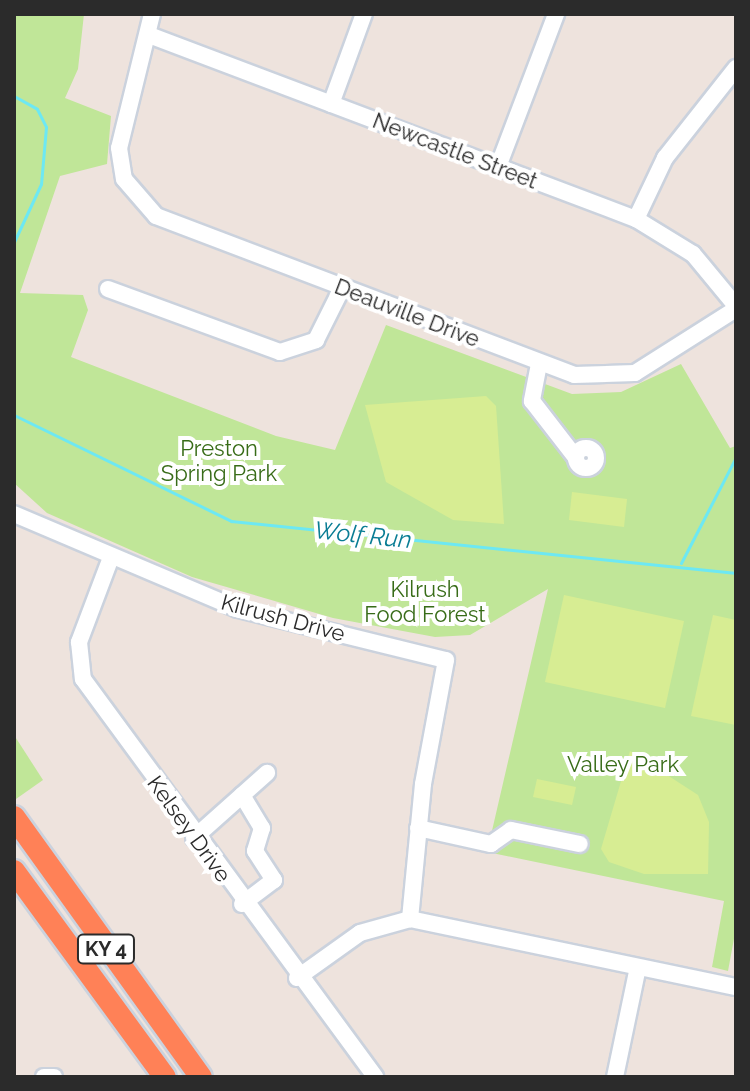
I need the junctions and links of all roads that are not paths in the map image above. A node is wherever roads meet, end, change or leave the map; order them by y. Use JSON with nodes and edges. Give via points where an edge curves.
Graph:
{"nodes":[{"id":1,"x":152,"y":14,"type":"edge"},
{"id":2,"x":364,"y":14,"type":"edge"},
{"id":3,"x":556,"y":14,"type":"edge"},
{"id":4,"x":149,"y":35,"type":"junction"},
{"id":5,"x":736,"y":68,"type":"edge"},
{"id":6,"x":331,"y":104,"type":"junction"},
{"id":7,"x":498,"y":167,"type":"junction"},
{"id":8,"x":636,"y":219,"type":"junction"},
{"id":9,"x":342,"y":288,"type":"junction"},
{"id":10,"x":108,"y":289,"type":"dead end"},
{"id":11,"x":736,"y":308,"type":"edge"},
{"id":12,"x":539,"y":364,"type":"junction"},
{"id":13,"x":576,"y":458,"type":"dead end"},
{"id":14,"x":14,"y":514,"type":"edge"},
{"id":15,"x":110,"y":560,"type":"junction"},
{"id":16,"x":267,"y":773,"type":"dead end"},
{"id":17,"x":242,"y":795,"type":"junction"},
{"id":18,"x":14,"y":817,"type":"edge"},
{"id":19,"x":418,"y":828,"type":"junction"},
{"id":20,"x":194,"y":838,"type":"junction"},
{"id":21,"x":580,"y":844,"type":"dead end"},
{"id":22,"x":14,"y":871,"type":"edge"},
{"id":23,"x":242,"y":904,"type":"junction"},
{"id":24,"x":410,"y":919,"type":"junction"},
{"id":25,"x":638,"y":967,"type":"junction"},
{"id":26,"x":297,"y":978,"type":"junction"},
{"id":27,"x":736,"y":987,"type":"edge"},
{"id":28,"x":44,"y":1077,"type":"edge"},
{"id":29,"x":54,"y":1077,"type":"edge"},
{"id":30,"x":165,"y":1077,"type":"edge"},
{"id":31,"x":201,"y":1077,"type":"edge"},
{"id":32,"x":375,"y":1077,"type":"edge"},
{"id":33,"x":615,"y":1077,"type":"edge"}],
"edges":[{"from":1,"to":4,"type":"street"},
{"from":2,"to":6,"type":"street"},
{"from":3,"to":7,"type":"street"},
{"from":4,"to":6,"type":"street","name":"Newcastle Street"},
{"from":4,"to":9,"type":"street","name":"Deauville Drive","via":[[120,138],[124,179],[156,216]]},
{"from":5,"to":8,"type":"street","via":[[665,158]]},
{"from":6,"to":7,"type":"street","name":"Newcastle Street"},
{"from":7,"to":8,"type":"street","name":"Newcastle Street"},
{"from":8,"to":11,"type":"street","name":"Newcastle Street","via":[[693,254]]},
{"from":9,"to":10,"type":"street","via":[[316,340],[280,352]]},
{"from":9,"to":12,"type":"street","name":"Deauville Drive"},
{"from":11,"to":12,"type":"street","name":"Deauville Drive","via":[[635,373],[593,378]]},
{"from":12,"to":13,"type":"street","via":[[532,401]]},
{"from":14,"to":15,"type":"street","name":"Kilrush Drive"},
{"from":15,"to":19,"type":"street","name":"Kilrush Drive","via":[[238,609],[441,655],[448,682]]},
{"from":15,"to":20,"type":"street","name":"Kelsey Drive","via":[[79,642],[79,669]]},
{"from":16,"to":17,"type":"street"},
{"from":17,"to":20,"type":"street"},
{"from":17,"to":23,"type":"street","via":[[262,828],[255,851],[274,880]]},
{"from":18,"to":31,"type":"highway","number":"KY 4"},
{"from":19,"to":21,"type":"street","via":[[491,844],[511,830]]},
{"from":19,"to":24,"type":"street","name":"Kilrush Drive"},
{"from":20,"to":23,"type":"street","name":"Kelsey Drive"},
{"from":22,"to":30,"type":"highway","number":"KY 4"},
{"from":23,"to":26,"type":"street","name":"Kelsey Drive"},
{"from":24,"to":25,"type":"street"},
{"from":24,"to":26,"type":"street","via":[[360,933]]},
{"from":25,"to":27,"type":"street"},
{"from":25,"to":33,"type":"street"},
{"from":26,"to":32,"type":"street","name":"Kelsey Drive"},
{"from":28,"to":29,"type":"street"}]}
